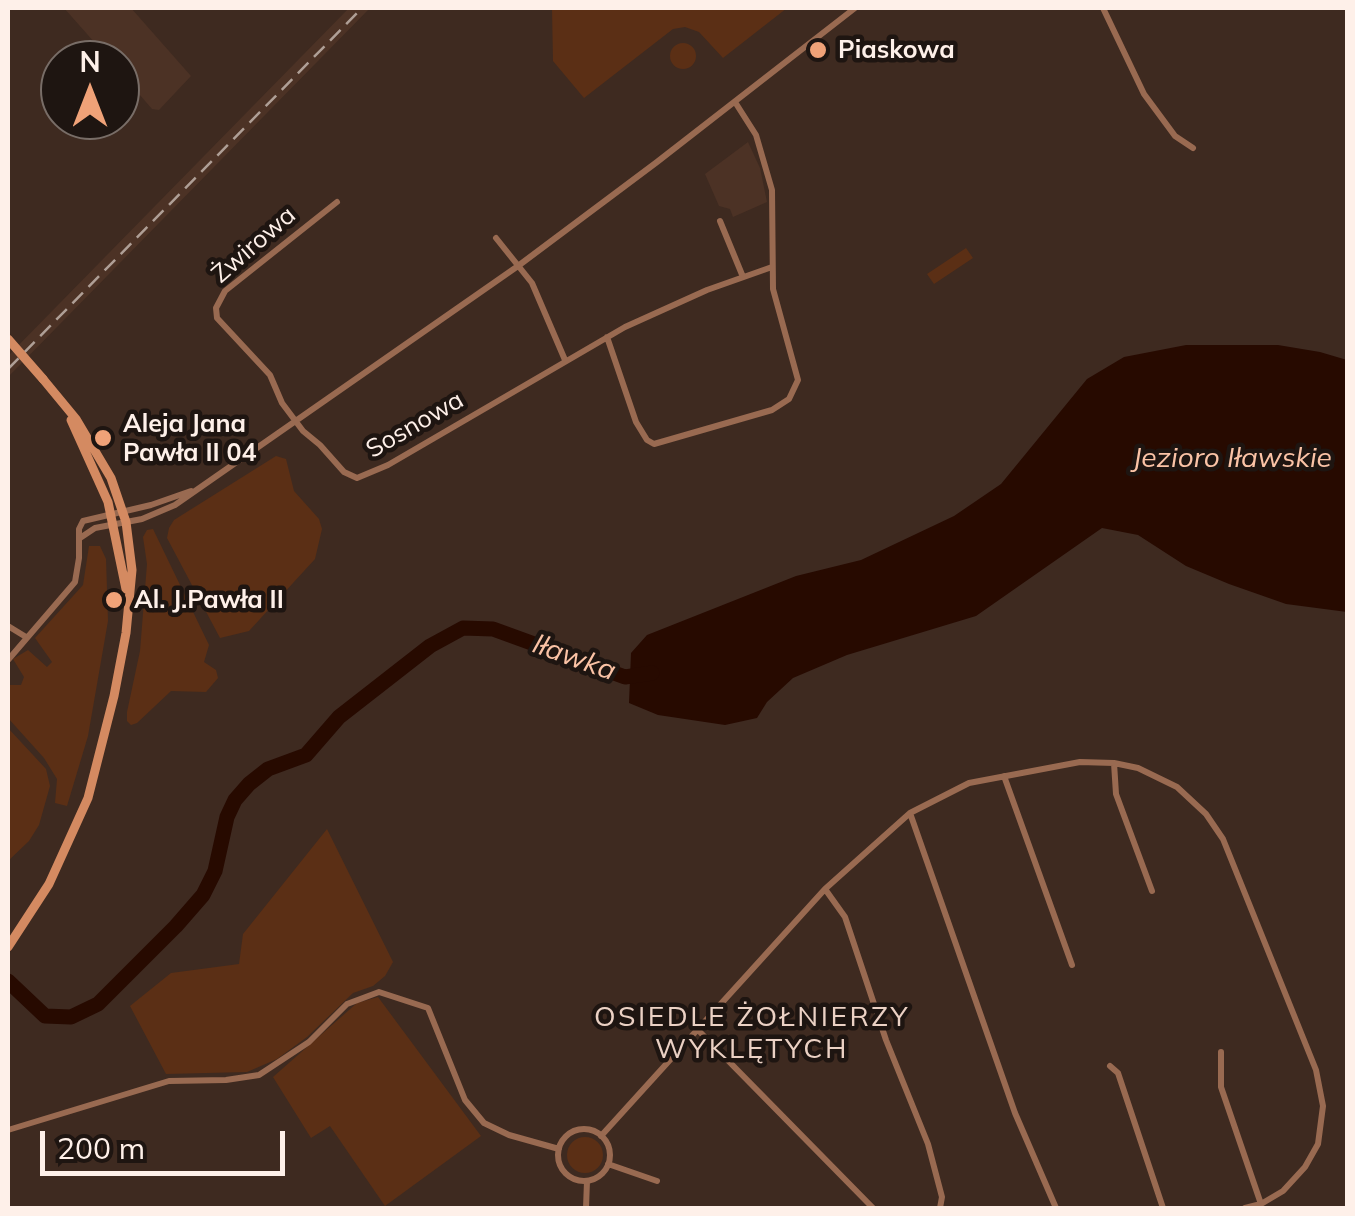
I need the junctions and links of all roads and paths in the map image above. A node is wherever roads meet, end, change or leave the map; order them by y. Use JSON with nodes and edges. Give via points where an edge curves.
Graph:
{"nodes":[{"id":1,"x":854,"y":8,"type":"edge"},
{"id":2,"x":1103,"y":8,"type":"edge"},
{"id":3,"x":735,"y":102,"type":"junction"},
{"id":4,"x":1193,"y":148,"type":"dead end"},
{"id":5,"x":337,"y":202,"type":"dead end"},
{"id":6,"x":720,"y":221,"type":"dead end"},
{"id":7,"x":496,"y":238,"type":"dead end"},
{"id":8,"x":518,"y":266,"type":"junction"},
{"id":9,"x":772,"y":268,"type":"junction"},
{"id":10,"x":743,"y":277,"type":"junction"},
{"id":11,"x":607,"y":338,"type":"junction"},
{"id":12,"x":8,"y":339,"type":"edge"},
{"id":13,"x":566,"y":360,"type":"junction"},
{"id":14,"x":60,"y":400,"type":"junction"},
{"id":15,"x":296,"y":421,"type":"junction"},
{"id":16,"x":125,"y":516,"type":"junction"},
{"id":17,"x":112,"y":519,"type":"junction"},
{"id":18,"x":128,"y":605,"type":"junction"},
{"id":19,"x":8,"y":626,"type":"edge"},
{"id":20,"x":26,"y":636,"type":"junction"},
{"id":21,"x":8,"y":660,"type":"edge"},
{"id":22,"x":1114,"y":763,"type":"junction"},
{"id":23,"x":1004,"y":776,"type":"junction"},
{"id":24,"x":910,"y":813,"type":"junction"},
{"id":25,"x":825,"y":889,"type":"junction"},
{"id":26,"x":1152,"y":891,"type":"dead end"},
{"id":27,"x":8,"y":947,"type":"edge"},
{"id":28,"x":1072,"y":965,"type":"dead end"},
{"id":29,"x":698,"y":1030,"type":"junction"},
{"id":30,"x":1220,"y":1052,"type":"dead end"},
{"id":31,"x":1110,"y":1066,"type":"dead end"},
{"id":32,"x":8,"y":1130,"type":"edge"},
{"id":33,"x":601,"y":1136,"type":"junction"},
{"id":34,"x":559,"y":1148,"type":"junction"},
{"id":35,"x":608,"y":1164,"type":"junction"},
{"id":36,"x":587,"y":1180,"type":"junction"},
{"id":37,"x":657,"y":1182,"type":"dead end"},
{"id":38,"x":1261,"y":1204,"type":"junction"},
{"id":39,"x":586,"y":1208,"type":"edge"},
{"id":40,"x":872,"y":1208,"type":"edge"},
{"id":41,"x":940,"y":1208,"type":"edge"},
{"id":42,"x":1056,"y":1208,"type":"edge"},
{"id":43,"x":1163,"y":1208,"type":"edge"},
{"id":44,"x":1245,"y":1208,"type":"edge"}],
"edges":[{"from":1,"to":3,"type":"street"},
{"from":2,"to":4,"type":"street","via":[[1144,94],[1175,136]]},
{"from":3,"to":8,"type":"street"},
{"from":3,"to":9,"type":"street","via":[[768,170]]},
{"from":5,"to":15,"type":"street","name":"Żwirowa","via":[[225,291],[216,308],[217,318],[270,375]]},
{"from":6,"to":10,"type":"street"},
{"from":7,"to":8,"type":"street"},
{"from":8,"to":13,"type":"street"},
{"from":8,"to":15,"type":"street"},
{"from":9,"to":10,"type":"street","name":"Sosnowa"},
{"from":9,"to":11,"type":"street","via":[[798,380],[782,406],[654,444],[636,422]]},
{"from":10,"to":11,"type":"street","name":"Sosnowa"},
{"from":11,"to":13,"type":"street","name":"Sosnowa"},
{"from":12,"to":14,"type":"main road","bridge":true},
{"from":13,"to":15,"type":"street","name":"Sosnowa","via":[[363,478],[344,472]]},
{"from":14,"to":16,"type":"main road","via":[[93,444]]},
{"from":14,"to":17,"type":"main road"},
{"from":15,"to":16,"type":"street","via":[[175,506]]},
{"from":16,"to":17,"type":"street"},
{"from":16,"to":18,"type":"main road","via":[[132,570]]},
{"from":17,"to":18,"type":"main road"},
{"from":17,"to":20,"type":"street","via":[[83,521],[74,582]]},
{"from":18,"to":27,"type":"main road","via":[[102,752],[78,827]]},
{"from":19,"to":20,"type":"street"},
{"from":20,"to":21,"type":"street"},
{"from":22,"to":23,"type":"street"},
{"from":22,"to":26,"type":"street","via":[[1116,794]]},
{"from":22,"to":38,"type":"street","via":[[1159,777],[1206,814],[1223,840],[1316,1070],[1323,1106],[1318,1144],[1306,1167]]},
{"from":23,"to":24,"type":"street","via":[[969,783]]},
{"from":23,"to":28,"type":"street"},
{"from":24,"to":25,"type":"street"},
{"from":24,"to":42,"type":"street"},
{"from":25,"to":29,"type":"street"},
{"from":25,"to":41,"type":"street","via":[[845,917],[928,1144]]},
{"from":29,"to":33,"type":"street"},
{"from":29,"to":40,"type":"street"},
{"from":30,"to":38,"type":"street","via":[[1221,1086]]},
{"from":31,"to":43,"type":"street","via":[[1118,1073]]},
{"from":32,"to":34,"type":"street","via":[[168,1081],[258,1075],[308,1042],[347,1004],[379,992],[428,1008],[465,1100],[484,1123]]},
{"from":33,"to":34,"type":"street","via":[[574,1131]]},
{"from":33,"to":35,"type":"street"},
{"from":34,"to":36,"type":"street","via":[[566,1173]]},
{"from":35,"to":36,"type":"street"},
{"from":35,"to":37,"type":"street"},
{"from":36,"to":39,"type":"street"},
{"from":38,"to":44,"type":"street"}]}
